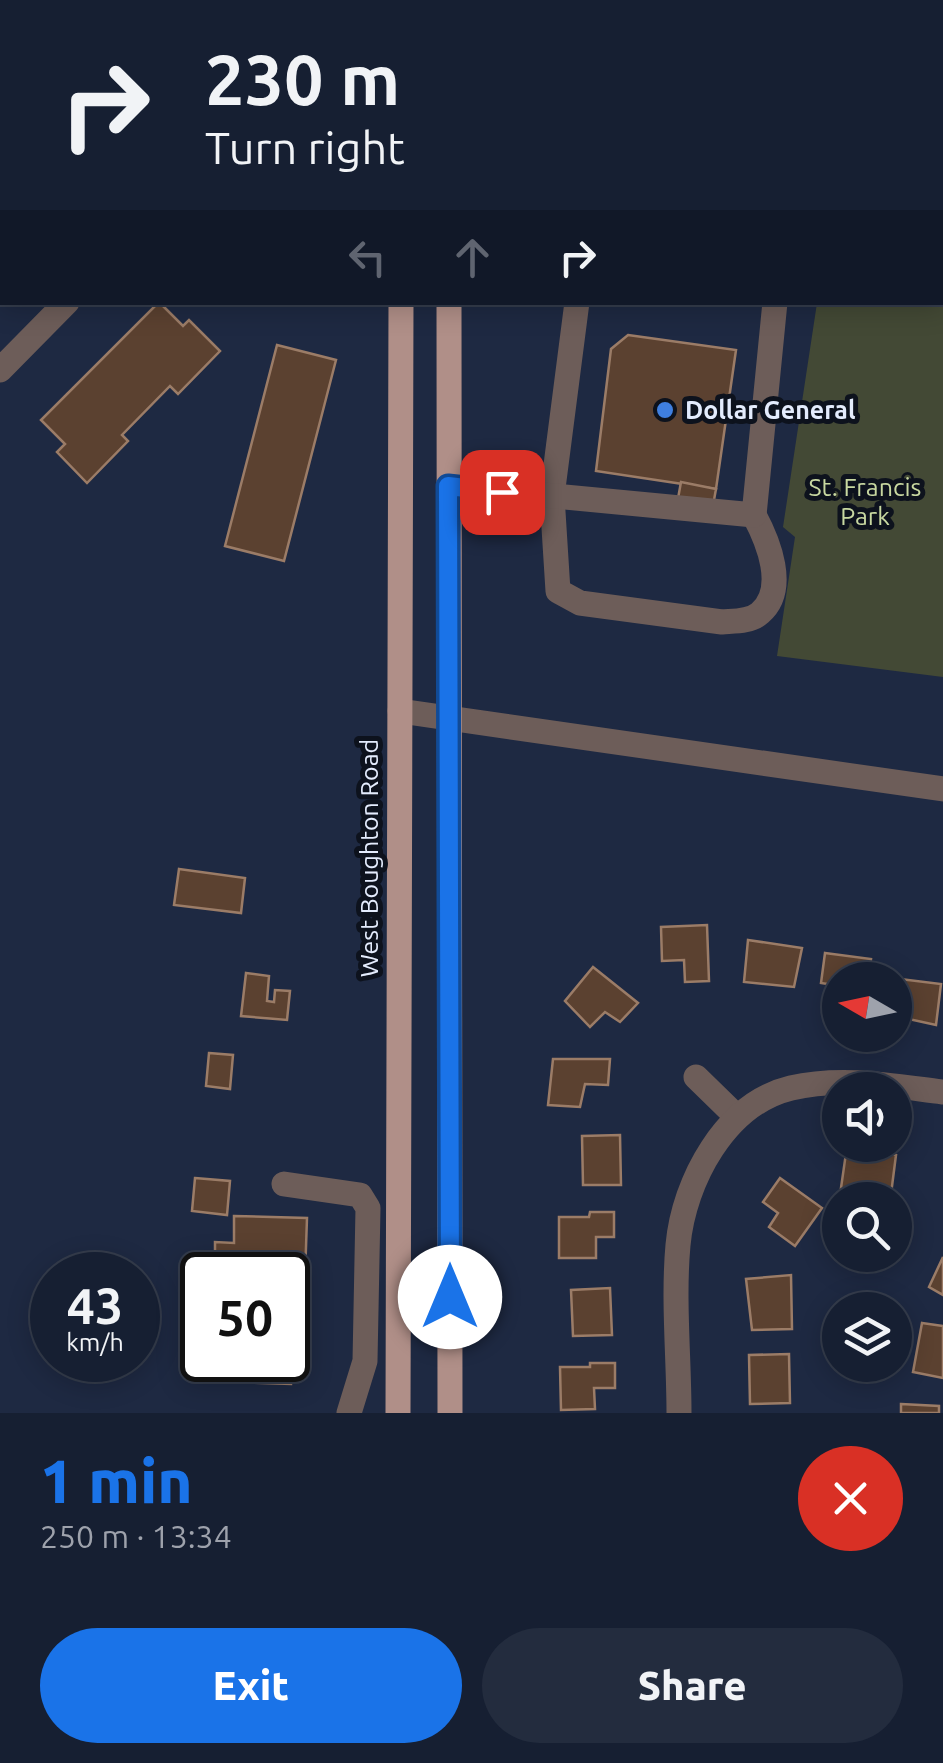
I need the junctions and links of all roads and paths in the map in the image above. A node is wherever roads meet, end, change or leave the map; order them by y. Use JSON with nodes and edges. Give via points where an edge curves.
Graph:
{"nodes":[{"id":1,"x":64,"y":305,"type":"edge"},
{"id":2,"x":401,"y":305,"type":"edge"},
{"id":3,"x":449,"y":305,"type":"edge"},
{"id":4,"x":577,"y":305,"type":"edge"},
{"id":5,"x":775,"y":305,"type":"edge"},
{"id":6,"x":0,"y":370,"type":"edge"},
{"id":7,"x":448,"y":486,"type":"junction"},
{"id":8,"x":552,"y":496,"type":"junction"},
{"id":9,"x":754,"y":515,"type":"junction"},
{"id":10,"x":400,"y":711,"type":"junction"},
{"id":11,"x":448,"y":719,"type":"junction"},
{"id":12,"x":943,"y":789,"type":"edge"},
{"id":13,"x":696,"y":1077,"type":"dead end"},
{"id":14,"x":943,"y":1092,"type":"edge"},
{"id":15,"x":733,"y":1120,"type":"junction"},
{"id":16,"x":284,"y":1184,"type":"dead end"},
{"id":17,"x":349,"y":1413,"type":"edge"},
{"id":18,"x":398,"y":1413,"type":"edge"},
{"id":19,"x":450,"y":1413,"type":"edge"},
{"id":20,"x":680,"y":1413,"type":"edge"}],
"edges":[{"from":1,"to":6,"type":"street"},
{"from":2,"to":10,"type":"main road","name":"West Boughton Road"},
{"from":3,"to":7,"type":"main road"},
{"from":4,"to":8,"type":"street"},
{"from":5,"to":9,"type":"street"},
{"from":7,"to":8,"type":"street"},
{"from":7,"to":11,"type":"main road"},
{"from":8,"to":9,"type":"street"},
{"from":8,"to":9,"type":"street","via":[[558,591],[566,598],[722,622],[761,613],[772,591],[772,559]]},
{"from":10,"to":11,"type":"street"},
{"from":10,"to":18,"type":"main road","name":"West Boughton Road"},
{"from":11,"to":12,"type":"street"},
{"from":11,"to":19,"type":"main road"},
{"from":13,"to":15,"type":"street"},
{"from":14,"to":15,"type":"street","via":[[862,1082],[791,1088]]},
{"from":15,"to":20,"type":"street","via":[[697,1176],[678,1245]]},
{"from":16,"to":17,"type":"street","via":[[360,1195],[368,1208],[365,1361]]}]}
